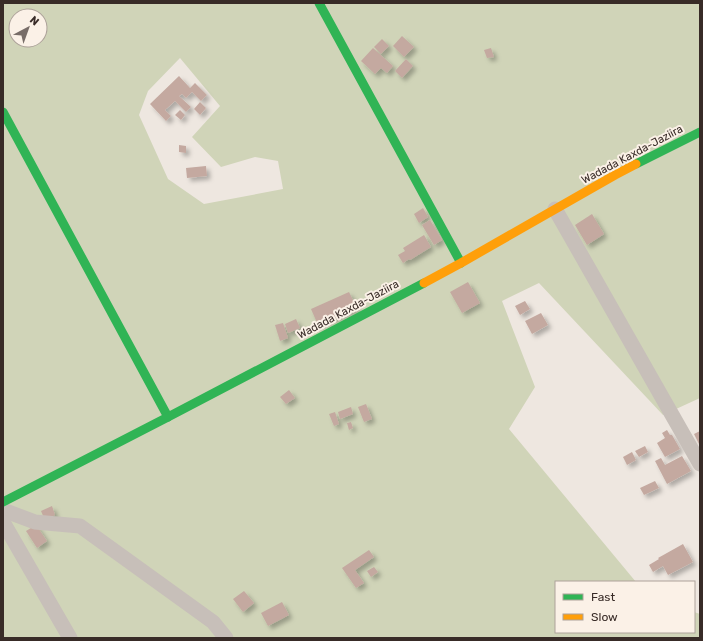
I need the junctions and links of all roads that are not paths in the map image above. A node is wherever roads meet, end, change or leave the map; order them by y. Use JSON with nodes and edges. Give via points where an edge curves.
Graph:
{"nodes":[{"id":1,"x":319,"y":3,"type":"edge"},
{"id":2,"x":3,"y":112,"type":"edge"},
{"id":3,"x":700,"y":132,"type":"edge"},
{"id":4,"x":555,"y":209,"type":"junction"},
{"id":5,"x":461,"y":263,"type":"junction"},
{"id":6,"x":168,"y":417,"type":"junction"},
{"id":7,"x":700,"y":464,"type":"edge"},
{"id":8,"x":3,"y":502,"type":"edge"},
{"id":9,"x":3,"y":510,"type":"edge"},
{"id":10,"x":3,"y":522,"type":"edge"},
{"id":11,"x":70,"y":638,"type":"edge"},
{"id":12,"x":226,"y":638,"type":"edge"}],
"edges":[{"from":1,"to":5,"type":"street"},
{"from":2,"to":6,"type":"street"},
{"from":3,"to":4,"type":"street","name":"Wadada Kaxda-Jaziira"},
{"from":4,"to":5,"type":"street","name":"Wadada Kaxda-Jaziira"},
{"from":4,"to":7,"type":"street"},
{"from":5,"to":6,"type":"street","name":"Wadada Kaxda-Jaziira"},
{"from":6,"to":8,"type":"street","name":"Wadada Kaxda-Jaziira"},
{"from":9,"to":12,"type":"street","via":[[35,522],[80,526],[212,622]]},
{"from":10,"to":11,"type":"street"}]}
